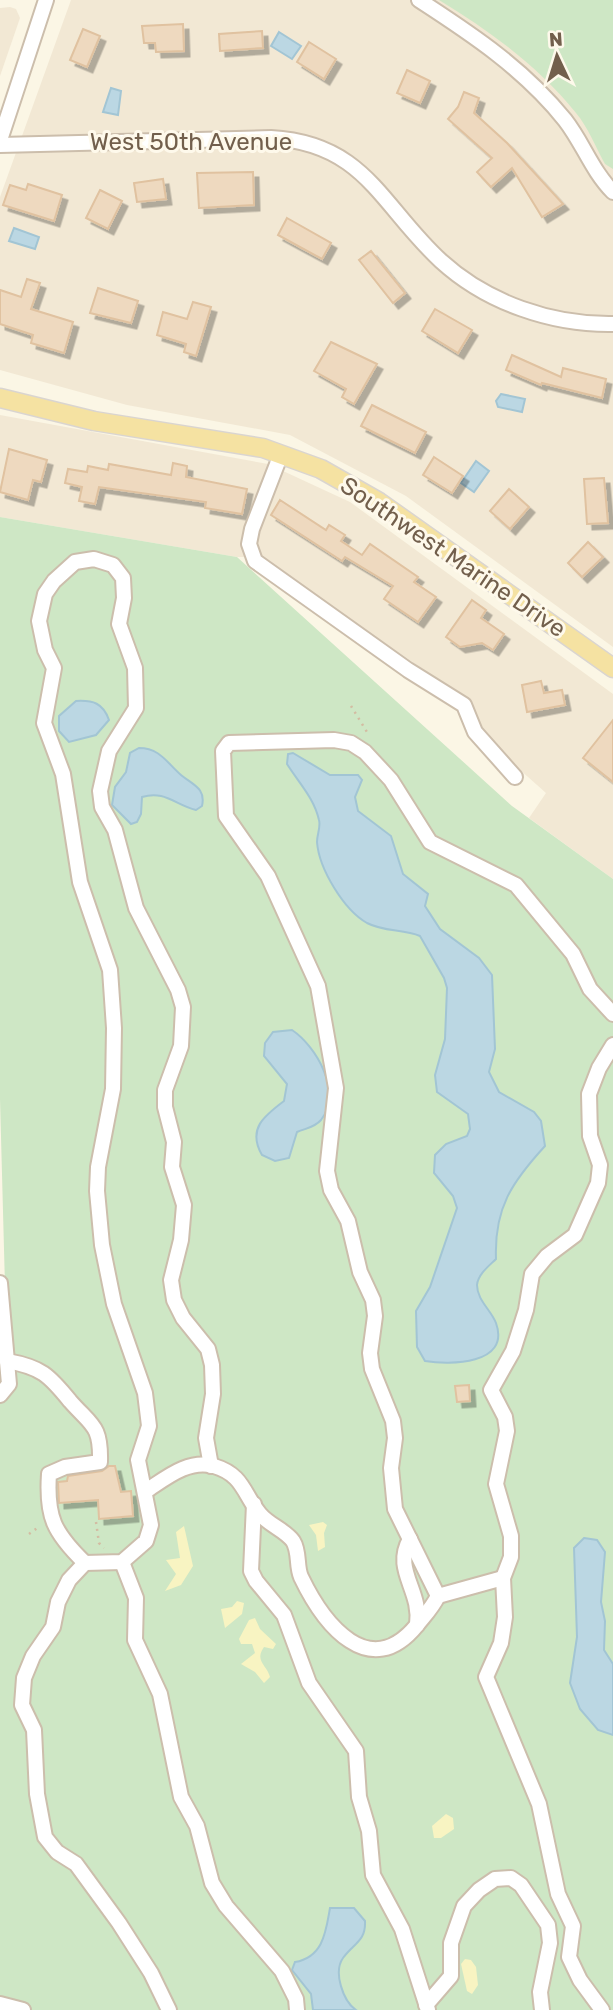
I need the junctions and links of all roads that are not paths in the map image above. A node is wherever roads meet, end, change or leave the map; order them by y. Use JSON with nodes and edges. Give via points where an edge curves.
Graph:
{"nodes":[{"id":1,"x":46,"y":0,"type":"edge"},
{"id":2,"x":419,"y":0,"type":"edge"},
{"id":3,"x":5,"y":113,"type":"edge"},
{"id":4,"x":0,"y":143,"type":"edge"},
{"id":5,"x":613,"y":192,"type":"edge"},
{"id":6,"x":613,"y":324,"type":"edge"},
{"id":7,"x":0,"y":398,"type":"edge"},
{"id":8,"x":281,"y":454,"type":"junction"},
{"id":9,"x":613,"y":668,"type":"edge"},
{"id":10,"x":514,"y":777,"type":"dead end"},
{"id":11,"x":613,"y":1014,"type":"edge"},
{"id":12,"x":613,"y":1045,"type":"edge"},
{"id":13,"x":0,"y":1283,"type":"edge"},
{"id":14,"x":7,"y":1361,"type":"junction"},
{"id":15,"x":0,"y":1395,"type":"edge"},
{"id":16,"x":211,"y":1466,"type":"junction"},
{"id":17,"x":146,"y":1491,"type":"junction"},
{"id":18,"x":254,"y":1504,"type":"junction"},
{"id":19,"x":410,"y":1539,"type":"junction"},
{"id":20,"x":120,"y":1562,"type":"junction"},
{"id":21,"x":85,"y":1563,"type":"junction"},
{"id":22,"x":503,"y":1578,"type":"junction"},
{"id":23,"x":438,"y":1595,"type":"junction"},
{"id":24,"x":417,"y":1625,"type":"junction"},
{"id":25,"x":0,"y":2004,"type":"edge"},
{"id":26,"x":427,"y":2007,"type":"edge"},
{"id":27,"x":23,"y":2010,"type":"edge"},
{"id":28,"x":169,"y":2010,"type":"edge"},
{"id":29,"x":298,"y":2010,"type":"edge"},
{"id":30,"x":542,"y":2010,"type":"edge"},
{"id":31,"x":602,"y":2010,"type":"edge"}],
"edges":[{"from":1,"to":3,"type":"street"},
{"from":2,"to":5,"type":"street","via":[[499,52],[526,77],[566,121]]},
{"from":3,"to":4,"type":"street"},
{"from":4,"to":6,"type":"street","name":"West 50th Avenue","via":[[297,139],[347,161],[373,183],[423,243],[470,283],[528,312],[583,324]]},
{"from":7,"to":8,"type":"main road","name":"Southwest Marine Drive","via":[[72,417]]},
{"from":8,"to":9,"type":"main road","name":"Southwest Marine Drive","via":[[321,469],[379,502]]},
{"from":8,"to":10,"type":"street","via":[[252,529],[249,544],[255,561],[464,705],[475,732]]},
{"from":11,"to":19,"type":"street","via":[[590,989],[573,954],[516,885],[430,842],[391,780],[351,743],[229,743],[223,751],[226,816],[268,876],[318,986],[336,1088],[327,1171],[373,1300],[372,1369],[393,1421],[395,1509]]},
{"from":12,"to":22,"type":"street","via":[[589,1094],[590,1136],[600,1165],[598,1184],[575,1235],[532,1274],[513,1352],[491,1390],[507,1431],[496,1484],[511,1536],[511,1556]]},
{"from":13,"to":14,"type":"street"},
{"from":14,"to":15,"type":"street","via":[[9,1384]]},
{"from":14,"to":21,"type":"street","via":[[27,1364],[52,1377],[95,1425],[100,1462],[49,1474],[49,1513],[56,1530]]},
{"from":16,"to":17,"type":"street","via":[[191,1466]]},
{"from":16,"to":17,"type":"street","via":[[206,1438],[212,1365],[208,1349],[174,1300],[171,1280],[184,1205],[172,1167],[174,1142],[165,1107],[181,1046],[183,1007],[136,908],[115,830],[102,807],[100,791],[109,751],[129,723],[138,692],[135,668],[119,624],[123,578],[113,565],[94,559],[75,562],[54,581],[40,608],[41,634],[54,668],[44,723],[63,774],[80,882],[110,970],[113,1090],[97,1191],[114,1304],[145,1393],[149,1426],[138,1460]]},
{"from":16,"to":18,"type":"street","via":[[230,1473]]},
{"from":17,"to":20,"type":"street","via":[[151,1525],[146,1541]]},
{"from":18,"to":24,"type":"street","via":[[260,1515],[291,1539],[308,1591],[354,1645],[367,1651],[391,1648],[410,1636]]},
{"from":18,"to":26,"type":"street","via":[[251,1571],[284,1615],[309,1683],[356,1751],[373,1875],[402,1929]]},
{"from":19,"to":23,"type":"street"},
{"from":19,"to":24,"type":"street","via":[[403,1565],[416,1596]]},
{"from":20,"to":21,"type":"street"},
{"from":20,"to":29,"type":"street","via":[[136,1598],[135,1640],[160,1694],[181,1797],[197,1826],[212,1883],[282,1971]]},
{"from":21,"to":28,"type":"street","via":[[69,1580],[53,1626],[24,1678],[22,1705],[34,1730],[37,1794],[45,1837],[76,1864],[119,1923]]},
{"from":22,"to":23,"type":"street"},
{"from":22,"to":31,"type":"street","via":[[501,1643],[486,1677],[539,1804],[558,1894],[573,1926],[569,1957]]},
{"from":23,"to":24,"type":"street","via":[[430,1613]]},
{"from":25,"to":27,"type":"street"},
{"from":26,"to":30,"type":"street","via":[[451,1976],[451,1943],[464,1906],[495,1879],[511,1878],[522,1885],[548,1926]]}]}
